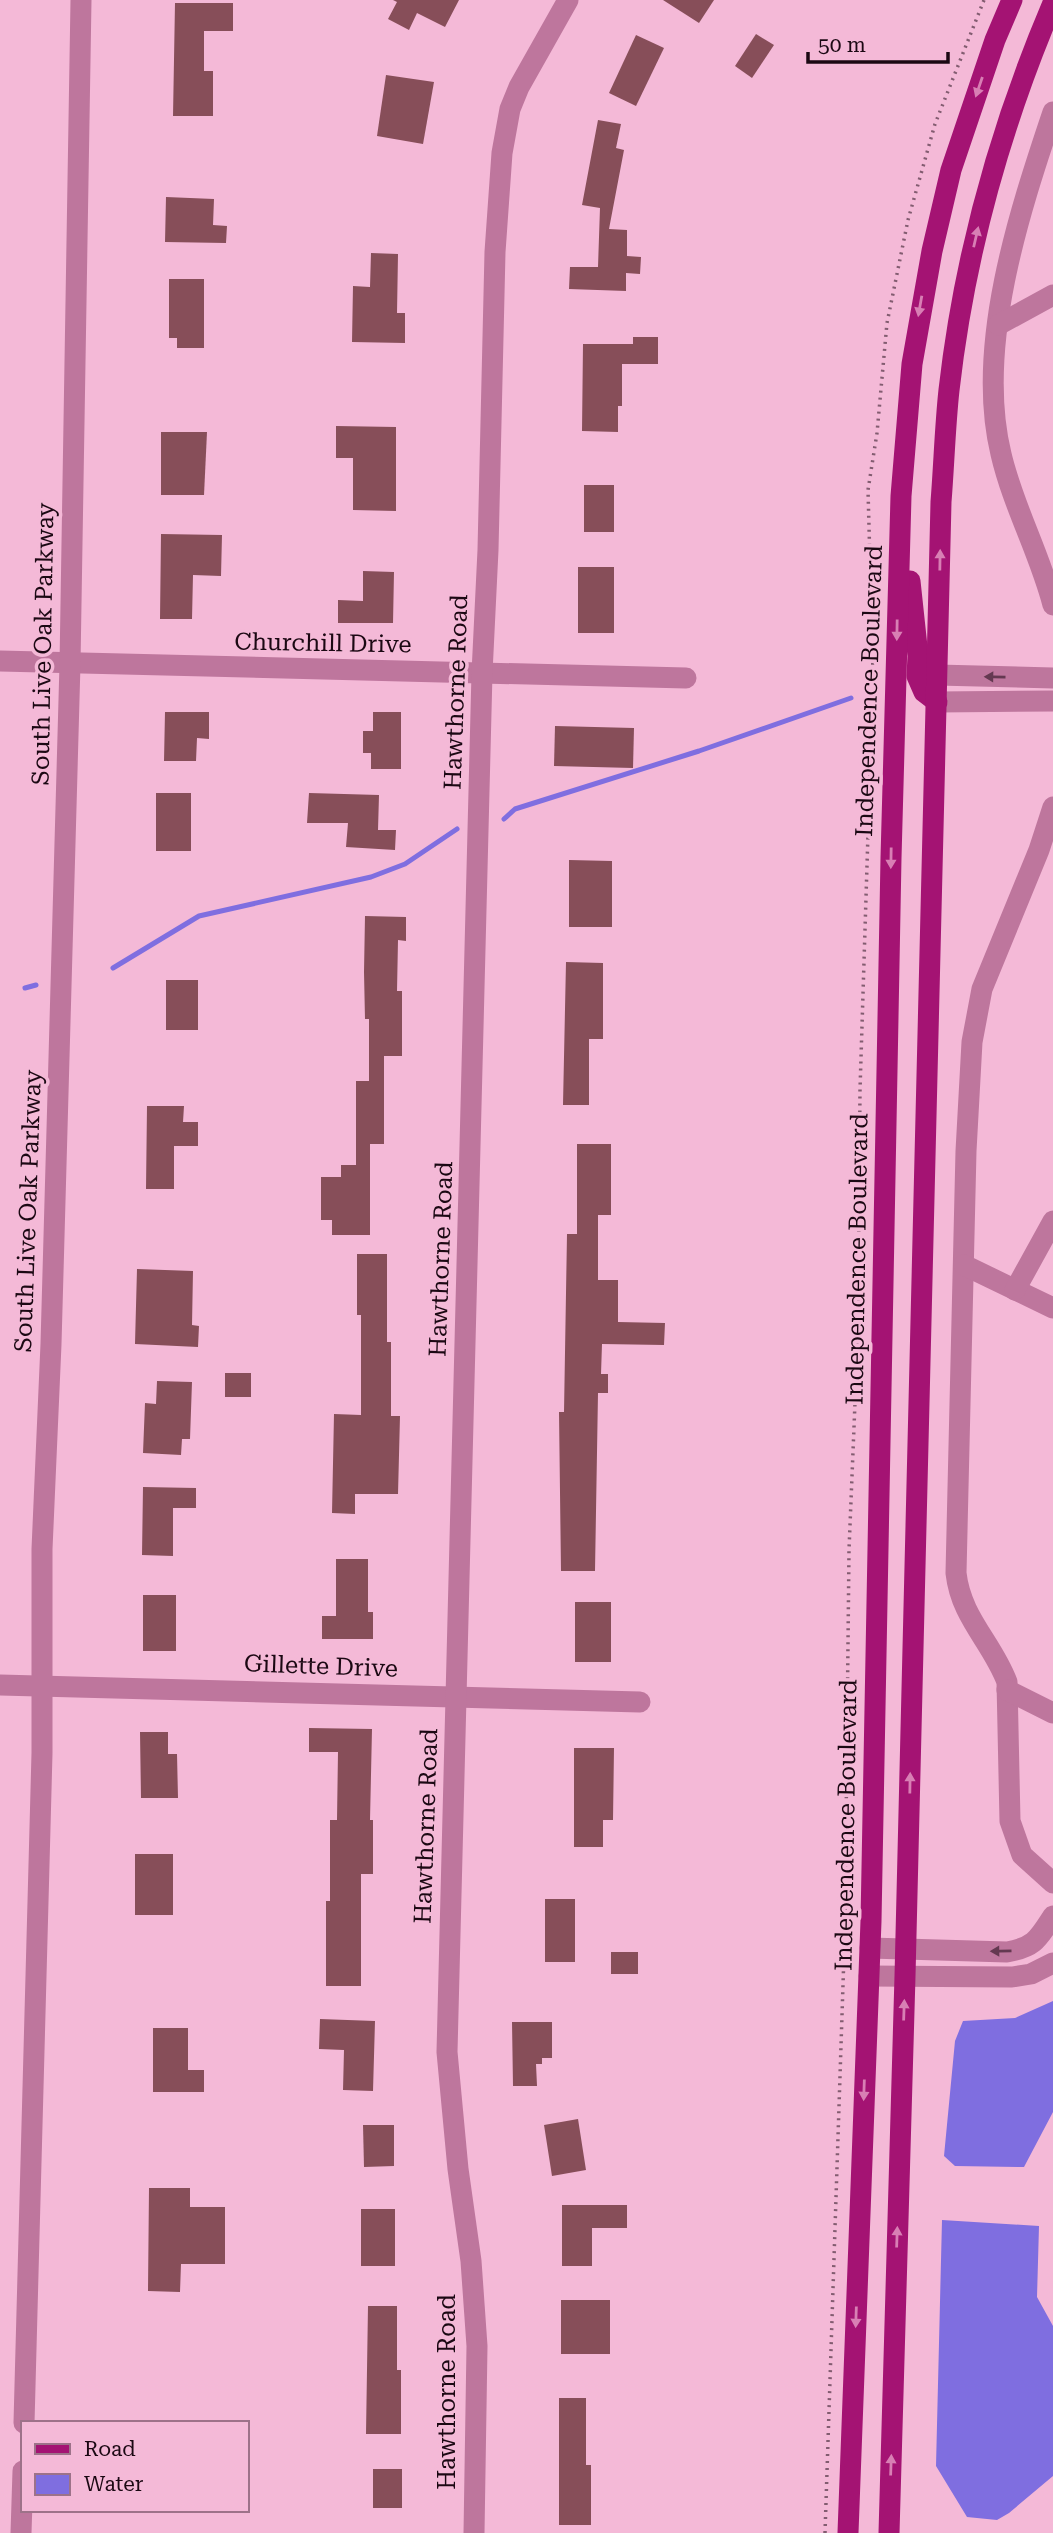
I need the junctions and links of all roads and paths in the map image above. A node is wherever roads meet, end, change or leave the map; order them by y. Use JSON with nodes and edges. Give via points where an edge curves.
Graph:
{"nodes":[{"id":1,"x":81,"y":0,"type":"edge"},
{"id":2,"x":568,"y":0,"type":"edge"},
{"id":3,"x":1012,"y":0,"type":"edge"},
{"id":4,"x":1053,"y":3,"type":"edge"},
{"id":5,"x":1053,"y":112,"type":"edge"},
{"id":6,"x":1053,"y":295,"type":"edge"},
{"id":7,"x":998,"y":325,"type":"junction"},
{"id":8,"x":901,"y":496,"type":"junction"},
{"id":9,"x":1053,"y":603,"type":"edge"},
{"id":10,"x":0,"y":661,"type":"edge"},
{"id":11,"x":70,"y":664,"type":"junction"},
{"id":12,"x":482,"y":673,"type":"junction"},
{"id":13,"x":937,"y":675,"type":"junction"},
{"id":14,"x":686,"y":678,"type":"dead end"},
{"id":15,"x":1053,"y":678,"type":"edge"},
{"id":16,"x":1053,"y":701,"type":"edge"},
{"id":17,"x":937,"y":702,"type":"junction"},
{"id":18,"x":1053,"y":807,"type":"edge"},
{"id":19,"x":1053,"y":1221,"type":"edge"},
{"id":20,"x":964,"y":1265,"type":"junction"},
{"id":21,"x":1015,"y":1290,"type":"junction"},
{"id":22,"x":1053,"y":1308,"type":"edge"},
{"id":23,"x":0,"y":1685,"type":"edge"},
{"id":24,"x":42,"y":1686,"type":"junction"},
{"id":25,"x":1007,"y":1690,"type":"junction"},
{"id":26,"x":456,"y":1698,"type":"junction"},
{"id":27,"x":640,"y":1702,"type":"dead end"},
{"id":28,"x":1053,"y":1713,"type":"edge"},
{"id":29,"x":1053,"y":1883,"type":"edge"},
{"id":30,"x":1053,"y":1916,"type":"edge"},
{"id":31,"x":870,"y":1948,"type":"junction"},
{"id":32,"x":906,"y":1948,"type":"junction"},
{"id":33,"x":1053,"y":1963,"type":"edge"},
{"id":34,"x":869,"y":1976,"type":"junction"},
{"id":35,"x":905,"y":1976,"type":"junction"},
{"id":36,"x":24,"y":2421,"type":"edge"},
{"id":37,"x":22,"y":2512,"type":"edge"},
{"id":38,"x":21,"y":2533,"type":"edge"},
{"id":39,"x":474,"y":2533,"type":"edge"},
{"id":40,"x":848,"y":2533,"type":"edge"},
{"id":41,"x":889,"y":2533,"type":"edge"}],
"edges":[{"from":1,"to":11,"type":"street","name":"South Live Oak Parkway"},
{"from":2,"to":12,"type":"street","name":"Hawthorne Road","via":[[519,87],[502,153]]},
{"from":3,"to":8,"type":"main road","name":"Independence Boulevard","one_way":true,"via":[[951,170],[932,251],[912,364]]},
{"from":13,"to":4,"type":"main road","one_way":true,"via":[[941,502],[957,335],[992,177]]},
{"from":5,"to":7,"type":"street","via":[[1014,237]]},
{"from":6,"to":7,"type":"street"},
{"from":7,"to":9,"type":"street","via":[[994,398],[1000,454]]},
{"from":8,"to":17,"type":"main road","via":[[917,676],[924,692]]},
{"from":8,"to":31,"type":"main road","name":"Independence Boulevard","one_way":true},
{"from":10,"to":11,"type":"street","name":"Churchill Drive"},
{"from":11,"to":12,"type":"street","name":"Churchill Drive"},
{"from":11,"to":24,"type":"street","name":"South Live Oak Parkway","via":[[42,1549]]},
{"from":12,"to":14,"type":"street","name":"Churchill Drive"},
{"from":12,"to":26,"type":"street","name":"Hawthorne Road"},
{"from":15,"to":13,"type":"street","one_way":true},
{"from":13,"to":17,"type":"main road"},
{"from":16,"to":17,"type":"street"},
{"from":32,"to":17,"type":"main road","one_way":true},
{"from":18,"to":20,"type":"street","via":[[982,989],[974,1027]]},
{"from":19,"to":21,"type":"street"},
{"from":20,"to":21,"type":"street"},
{"from":20,"to":25,"type":"street","via":[[958,1593],[1000,1662]]},
{"from":21,"to":22,"type":"street"},
{"from":23,"to":24,"type":"street","name":"Gillette Drive"},
{"from":24,"to":26,"type":"street","name":"Gillette Drive"},
{"from":24,"to":36,"type":"street","name":"South Live Oak Parkway"},
{"from":25,"to":28,"type":"street"},
{"from":25,"to":29,"type":"street","via":[[1010,1821],[1022,1855]]},
{"from":26,"to":27,"type":"street","name":"Gillette Drive"},
{"from":26,"to":39,"type":"street","name":"Hawthorne Road","via":[[447,2052],[477,2346]]},
{"from":30,"to":32,"type":"street","one_way":true,"via":[[1029,1948],[1007,1952]]},
{"from":31,"to":32,"type":"street"},
{"from":31,"to":34,"type":"main road","name":"Independence Boulevard"},
{"from":32,"to":35,"type":"main road"},
{"from":33,"to":35,"type":"street","via":[[1031,1975],[1012,1977]]},
{"from":34,"to":35,"type":"street"},
{"from":34,"to":40,"type":"main road","name":"Independence Boulevard","one_way":true},
{"from":41,"to":35,"type":"main road","one_way":true},
{"from":37,"to":38,"type":"street"}]}
